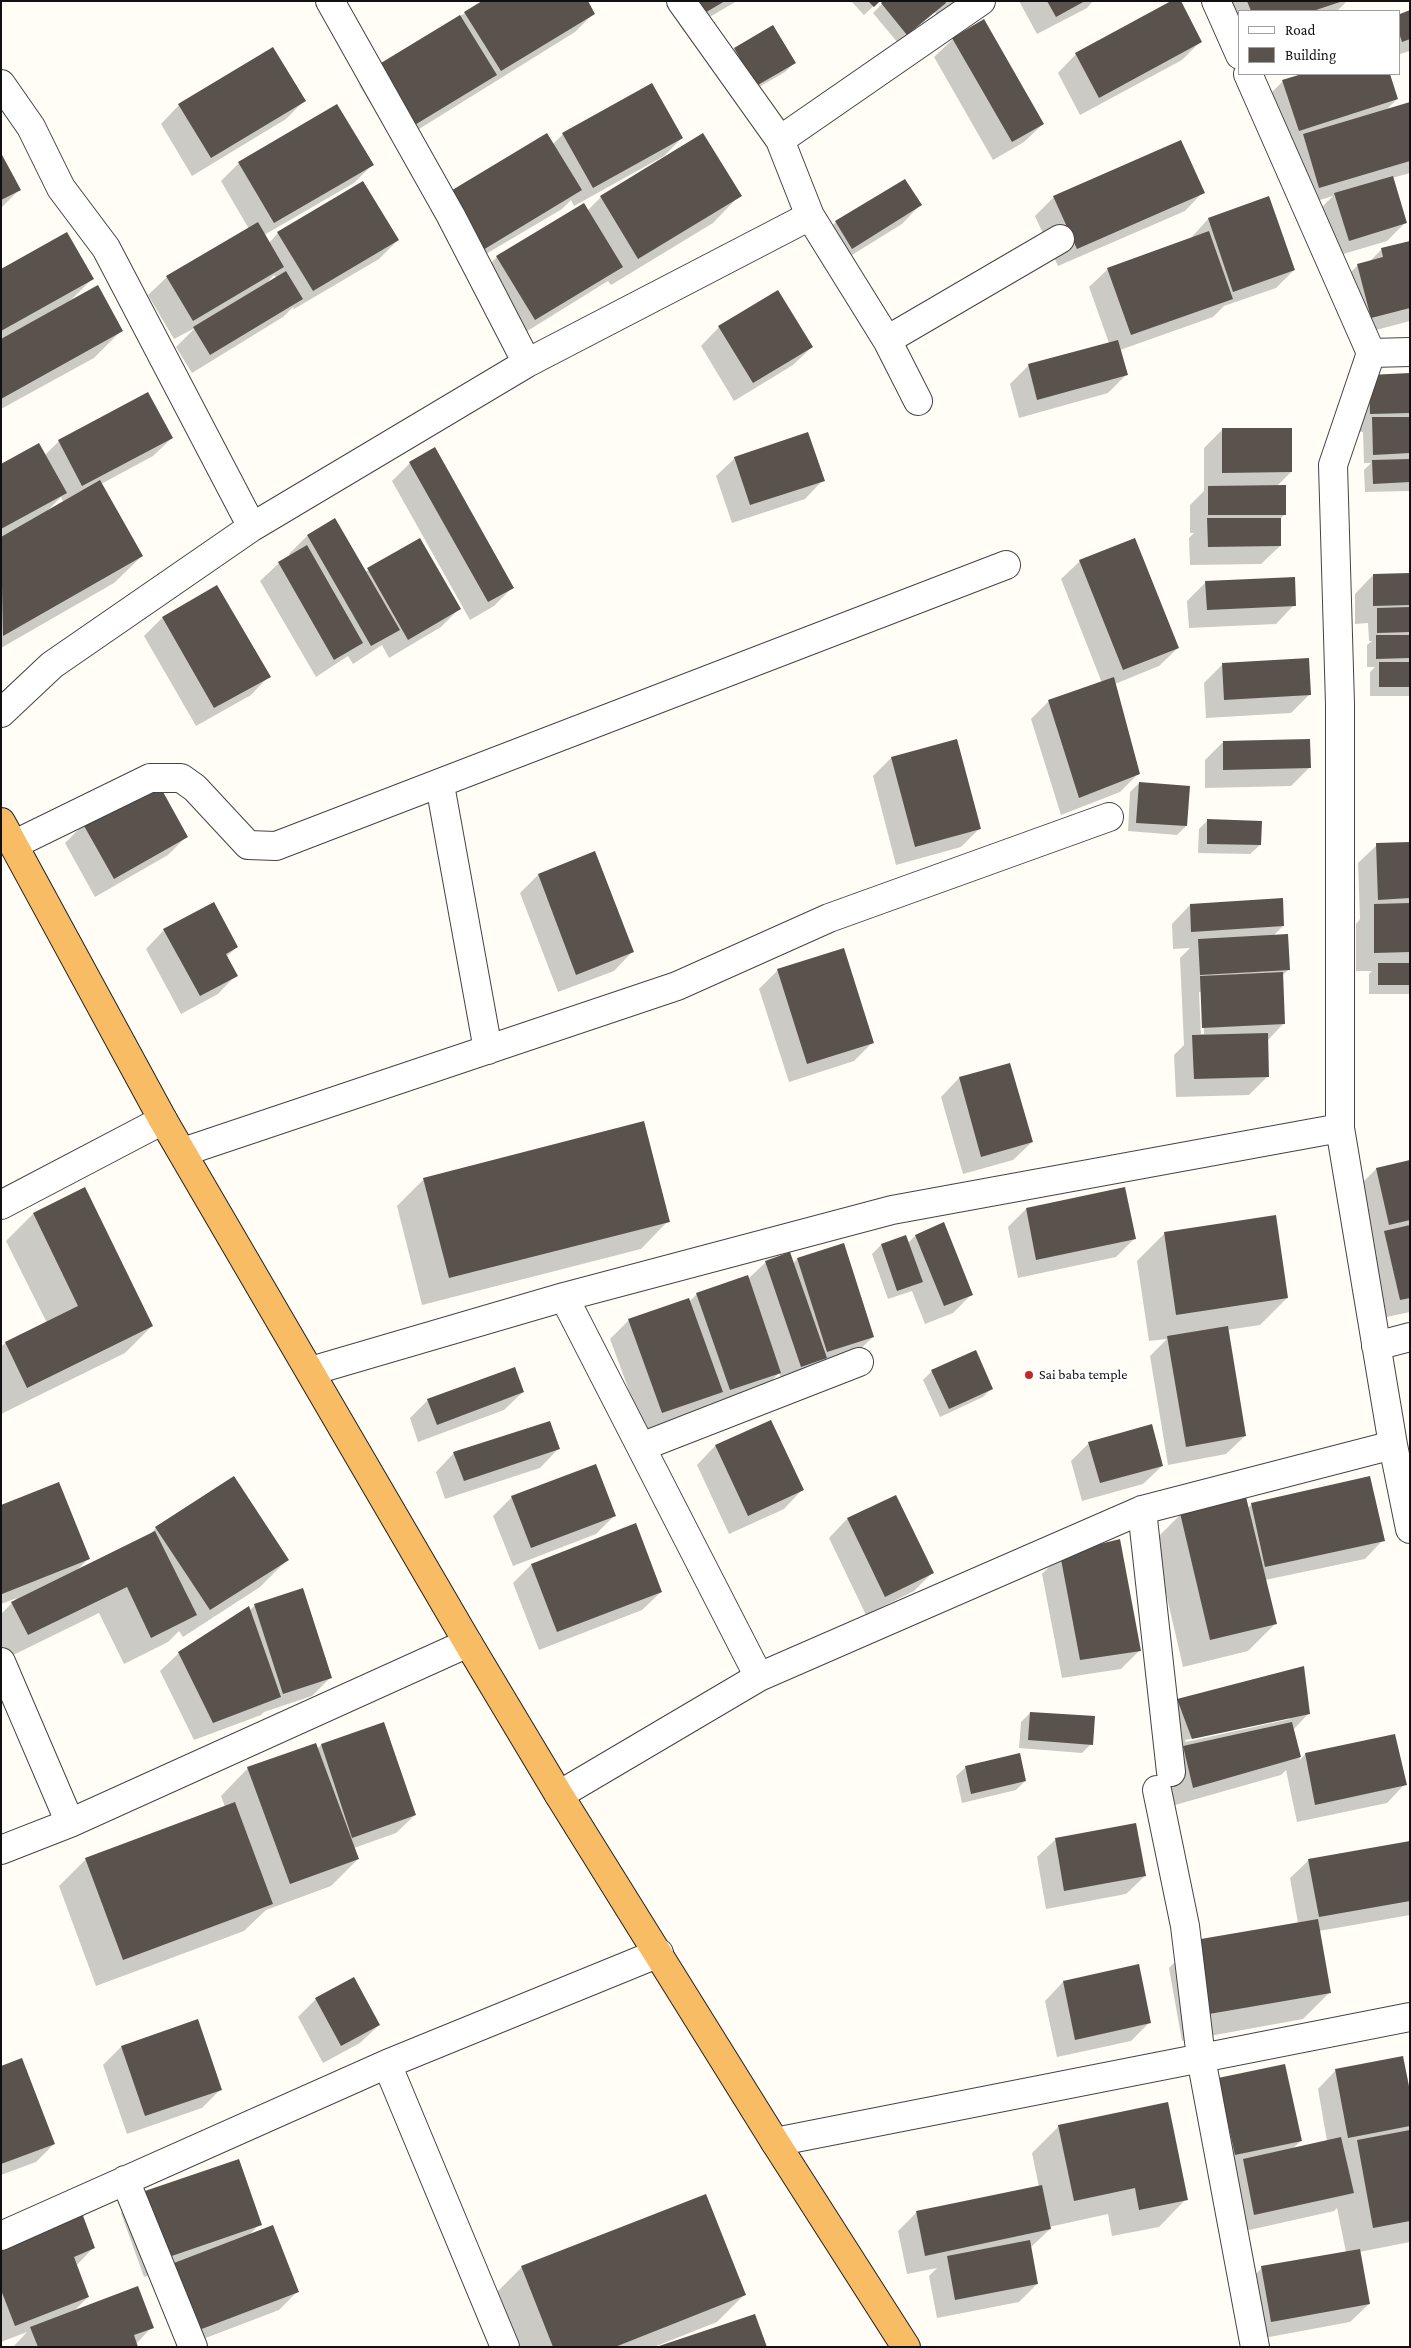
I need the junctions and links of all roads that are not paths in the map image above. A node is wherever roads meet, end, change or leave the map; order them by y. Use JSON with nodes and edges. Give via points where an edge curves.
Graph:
{"nodes":[{"id":1,"x":330,"y":1,"type":"edge"},
{"id":2,"x":681,"y":1,"type":"edge"},
{"id":3,"x":981,"y":1,"type":"edge"},
{"id":4,"x":1216,"y":1,"type":"edge"},
{"id":5,"x":1238,"y":50,"type":"edge"},
{"id":6,"x":1248,"y":75,"type":"edge"},
{"id":7,"x":1,"y":84,"type":"edge"},
{"id":8,"x":780,"y":140,"type":"junction"},
{"id":9,"x":810,"y":216,"type":"junction"},
{"id":10,"x":1060,"y":239,"type":"dead end"},
{"id":11,"x":887,"y":340,"type":"junction"},
{"id":12,"x":1410,"y":352,"type":"edge"},
{"id":13,"x":1371,"y":353,"type":"junction"},
{"id":14,"x":527,"y":363,"type":"junction"},
{"id":15,"x":918,"y":401,"type":"dead end"},
{"id":16,"x":252,"y":527,"type":"junction"},
{"id":17,"x":1006,"y":565,"type":"dead end"},
{"id":18,"x":1,"y":713,"type":"edge"},
{"id":19,"x":440,"y":785,"type":"junction"},
{"id":20,"x":1109,"y":817,"type":"dead end"},
{"id":21,"x":8,"y":833,"type":"edge"},
{"id":22,"x":488,"y":1050,"type":"junction"},
{"id":23,"x":163,"y":1120,"type":"junction"},
{"id":24,"x":1340,"y":1128,"type":"junction"},
{"id":25,"x":183,"y":1152,"type":"junction"},
{"id":26,"x":1,"y":1205,"type":"edge"},
{"id":27,"x":564,"y":1297,"type":"junction"},
{"id":28,"x":1410,"y":1337,"type":"edge"},
{"id":29,"x":1376,"y":1346,"type":"junction"},
{"id":30,"x":859,"y":1362,"type":"dead end"},
{"id":31,"x":311,"y":1371,"type":"junction"},
{"id":32,"x":1393,"y":1445,"type":"junction"},
{"id":33,"x":641,"y":1447,"type":"junction"},
{"id":34,"x":1142,"y":1510,"type":"junction"},
{"id":35,"x":1410,"y":1529,"type":"edge"},
{"id":36,"x":468,"y":1643,"type":"junction"},
{"id":37,"x":1,"y":1662,"type":"edge"},
{"id":38,"x":759,"y":1677,"type":"junction"},
{"id":39,"x":560,"y":1795,"type":"junction"},
{"id":40,"x":70,"y":1823,"type":"junction"},
{"id":41,"x":1,"y":1850,"type":"edge"},
{"id":42,"x":659,"y":1954,"type":"junction"},
{"id":43,"x":1410,"y":2017,"type":"edge"},
{"id":44,"x":1201,"y":2058,"type":"junction"},
{"id":45,"x":387,"y":2064,"type":"junction"},
{"id":46,"x":775,"y":2142,"type":"junction"},
{"id":47,"x":125,"y":2180,"type":"junction"},
{"id":48,"x":1,"y":2236,"type":"edge"},
{"id":49,"x":905,"y":2346,"type":"edge"},
{"id":50,"x":194,"y":2347,"type":"edge"},
{"id":51,"x":505,"y":2347,"type":"edge"},
{"id":52,"x":1255,"y":2347,"type":"edge"}],
"edges":[{"from":1,"to":14,"type":"street","via":[[451,216]]},
{"from":2,"to":8,"type":"street"},
{"from":3,"to":8,"type":"street"},
{"from":4,"to":5,"type":"street"},
{"from":6,"to":13,"type":"street"},
{"from":7,"to":16,"type":"street","via":[[31,127],[61,188],[106,248]]},
{"from":8,"to":9,"type":"street"},
{"from":9,"to":11,"type":"street"},
{"from":9,"to":14,"type":"street"},
{"from":10,"to":11,"type":"street"},
{"from":11,"to":15,"type":"street"},
{"from":12,"to":13,"type":"street"},
{"from":13,"to":24,"type":"street","via":[[1334,465],[1340,714]]},
{"from":14,"to":16,"type":"street"},
{"from":16,"to":18,"type":"street","via":[[52,664]]},
{"from":17,"to":19,"type":"street"},
{"from":19,"to":21,"type":"street","via":[[276,846],[248,845],[195,788],[181,778],[150,778]]},
{"from":19,"to":22,"type":"street"},
{"from":20,"to":22,"type":"street","via":[[829,918],[677,986]]},
{"from":21,"to":23,"type":"highway"},
{"from":22,"to":25,"type":"street"},
{"from":23,"to":25,"type":"highway"},
{"from":23,"to":26,"type":"street"},
{"from":24,"to":27,"type":"street","via":[[892,1210]]},
{"from":24,"to":29,"type":"street"},
{"from":25,"to":31,"type":"highway"},
{"from":27,"to":31,"type":"street"},
{"from":27,"to":33,"type":"street"},
{"from":28,"to":29,"type":"street"},
{"from":29,"to":32,"type":"street"},
{"from":30,"to":33,"type":"street"},
{"from":31,"to":36,"type":"highway"},
{"from":32,"to":34,"type":"street"},
{"from":32,"to":35,"type":"street"},
{"from":33,"to":38,"type":"street"},
{"from":34,"to":38,"type":"street"},
{"from":34,"to":44,"type":"street","via":[[1164,1781]]},
{"from":36,"to":39,"type":"highway"},
{"from":36,"to":40,"type":"street"},
{"from":37,"to":40,"type":"street"},
{"from":38,"to":39,"type":"street"},
{"from":39,"to":42,"type":"highway"},
{"from":40,"to":41,"type":"street"},
{"from":42,"to":45,"type":"street"},
{"from":42,"to":46,"type":"highway"},
{"from":43,"to":44,"type":"street"},
{"from":44,"to":46,"type":"street"},
{"from":44,"to":52,"type":"street"},
{"from":45,"to":47,"type":"street"},
{"from":45,"to":51,"type":"street"},
{"from":46,"to":49,"type":"highway"},
{"from":47,"to":48,"type":"street"},
{"from":47,"to":50,"type":"street"}]}
